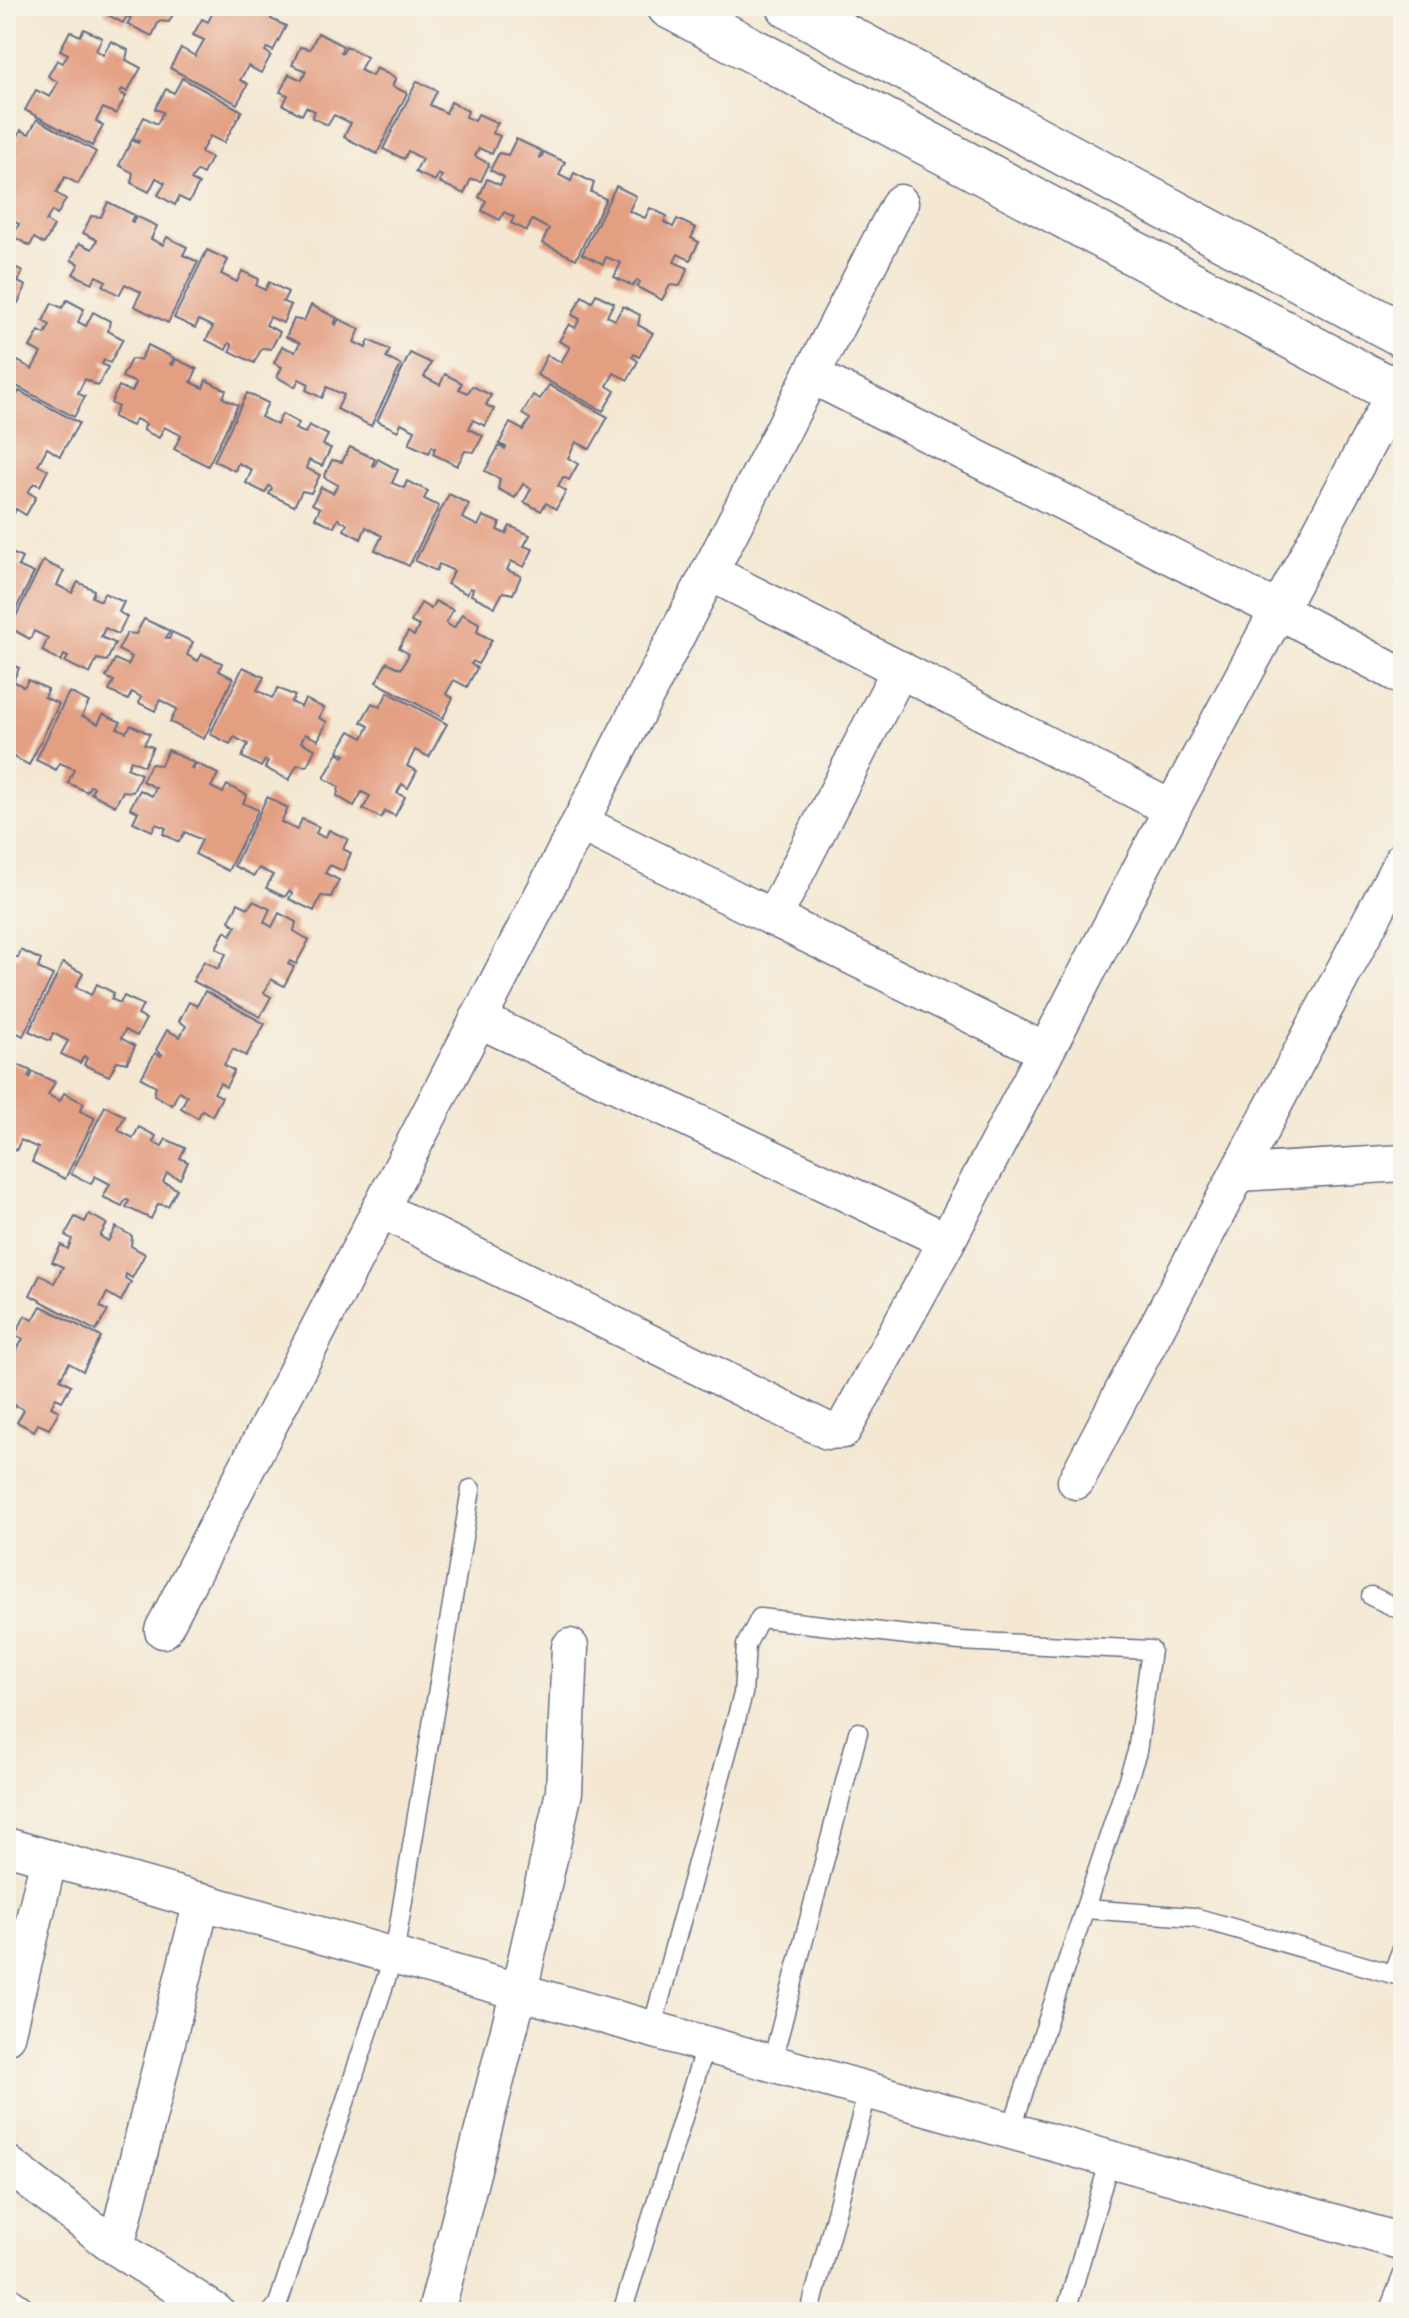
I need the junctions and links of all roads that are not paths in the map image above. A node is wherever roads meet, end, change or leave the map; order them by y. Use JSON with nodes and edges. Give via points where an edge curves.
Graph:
{"nodes":[{"id":1,"x":669,"y":6,"type":"edge"},
{"id":2,"x":789,"y":6,"type":"edge"},
{"id":3,"x":900,"y":203,"type":"dead end"},
{"id":4,"x":1403,"y":335,"type":"edge"},
{"id":5,"x":811,"y":375,"type":"junction"},
{"id":6,"x":1400,"y":388,"type":"edge"},
{"id":7,"x":709,"y":572,"type":"junction"},
{"id":8,"x":1278,"y":610,"type":"junction"},
{"id":9,"x":900,"y":669,"type":"junction"},
{"id":10,"x":1403,"y":677,"type":"edge"},
{"id":11,"x":1172,"y":809,"type":"junction"},
{"id":12,"x":580,"y":823,"type":"junction"},
{"id":13,"x":1403,"y":859,"type":"edge"},
{"id":14,"x":773,"y":918,"type":"junction"},
{"id":15,"x":478,"y":1019,"type":"junction"},
{"id":16,"x":1045,"y":1051,"type":"junction"},
{"id":17,"x":1403,"y":1163,"type":"edge"},
{"id":18,"x":1239,"y":1173,"type":"junction"},
{"id":19,"x":380,"y":1209,"type":"junction"},
{"id":20,"x":947,"y":1241,"type":"junction"},
{"id":21,"x":1076,"y":1481,"type":"dead end"},
{"id":22,"x":471,"y":1489,"type":"dead end"},
{"id":23,"x":1371,"y":1596,"type":"dead end"},
{"id":24,"x":1403,"y":1611,"type":"edge"},
{"id":25,"x":163,"y":1630,"type":"dead end"},
{"id":26,"x":570,"y":1647,"type":"dead end"},
{"id":27,"x":858,"y":1732,"type":"dead end"},
{"id":28,"x":6,"y":1846,"type":"edge"},
{"id":29,"x":49,"y":1858,"type":"junction"},
{"id":30,"x":202,"y":1901,"type":"junction"},
{"id":31,"x":1085,"y":1909,"type":"junction"},
{"id":32,"x":1403,"y":1946,"type":"edge"},
{"id":33,"x":394,"y":1955,"type":"junction"},
{"id":34,"x":1398,"y":1976,"type":"edge"},
{"id":35,"x":519,"y":1991,"type":"junction"},
{"id":36,"x":652,"y":2028,"type":"junction"},
{"id":37,"x":6,"y":2036,"type":"edge"},
{"id":38,"x":706,"y":2044,"type":"junction"},
{"id":39,"x":772,"y":2062,"type":"junction"},
{"id":40,"x":868,"y":2090,"type":"junction"},
{"id":41,"x":1011,"y":2130,"type":"junction"},
{"id":42,"x":1110,"y":2159,"type":"junction"},
{"id":43,"x":6,"y":2163,"type":"edge"},
{"id":44,"x":1403,"y":2242,"type":"edge"},
{"id":45,"x":116,"y":2247,"type":"junction"},
{"id":46,"x":1403,"y":2274,"type":"edge"},
{"id":47,"x":6,"y":2304,"type":"edge"},
{"id":48,"x":17,"y":2312,"type":"edge"},
{"id":49,"x":216,"y":2312,"type":"edge"},
{"id":50,"x":272,"y":2312,"type":"edge"},
{"id":51,"x":436,"y":2312,"type":"edge"},
{"id":52,"x":622,"y":2312,"type":"edge"},
{"id":53,"x":810,"y":2312,"type":"edge"},
{"id":54,"x":1066,"y":2312,"type":"edge"},
{"id":55,"x":1388,"y":2312,"type":"edge"}],
"edges":[{"from":1,"to":6,"type":"street"},
{"from":2,"to":4,"type":"street"},
{"from":3,"to":5,"type":"street"},
{"from":5,"to":7,"type":"street"},
{"from":5,"to":8,"type":"street"},
{"from":6,"to":8,"type":"street"},
{"from":7,"to":9,"type":"street"},
{"from":7,"to":12,"type":"street"},
{"from":8,"to":10,"type":"street"},
{"from":8,"to":11,"type":"street"},
{"from":9,"to":11,"type":"street"},
{"from":9,"to":14,"type":"street"},
{"from":11,"to":16,"type":"street"},
{"from":12,"to":14,"type":"street"},
{"from":12,"to":15,"type":"street"},
{"from":13,"to":18,"type":"street"},
{"from":14,"to":16,"type":"street"},
{"from":15,"to":19,"type":"street"},
{"from":15,"to":20,"type":"street"},
{"from":16,"to":20,"type":"street"},
{"from":17,"to":18,"type":"street"},
{"from":18,"to":21,"type":"street"},
{"from":19,"to":20,"type":"street","via":[[828,1431],[843,1430],[848,1423]]},
{"from":19,"to":25,"type":"street"},
{"from":22,"to":33,"type":"lane"},
{"from":23,"to":24,"type":"lane"},
{"from":26,"to":35,"type":"street","via":[[564,1792]]},
{"from":27,"to":39,"type":"lane"},
{"from":28,"to":29,"type":"street"},
{"from":29,"to":30,"type":"street"},
{"from":29,"to":37,"type":"street"},
{"from":30,"to":33,"type":"street"},
{"from":30,"to":45,"type":"street"},
{"from":31,"to":34,"type":"lane","via":[[1194,1917]]},
{"from":31,"to":36,"type":"lane","via":[[1137,1752],[1151,1650],[960,1641],[760,1618],[746,1645],[743,1694]]},
{"from":31,"to":41,"type":"lane"},
{"from":32,"to":34,"type":"lane"},
{"from":33,"to":35,"type":"street"},
{"from":33,"to":50,"type":"lane"},
{"from":35,"to":36,"type":"street"},
{"from":35,"to":51,"type":"street"},
{"from":36,"to":38,"type":"street"},
{"from":38,"to":39,"type":"street"},
{"from":38,"to":52,"type":"lane"},
{"from":39,"to":40,"type":"street"},
{"from":40,"to":41,"type":"street"},
{"from":40,"to":53,"type":"lane"},
{"from":41,"to":42,"type":"street"},
{"from":42,"to":44,"type":"street"},
{"from":42,"to":54,"type":"lane"},
{"from":43,"to":45,"type":"street"},
{"from":45,"to":49,"type":"street"},
{"from":46,"to":55,"type":"lane"},
{"from":47,"to":48,"type":"street"}]}
